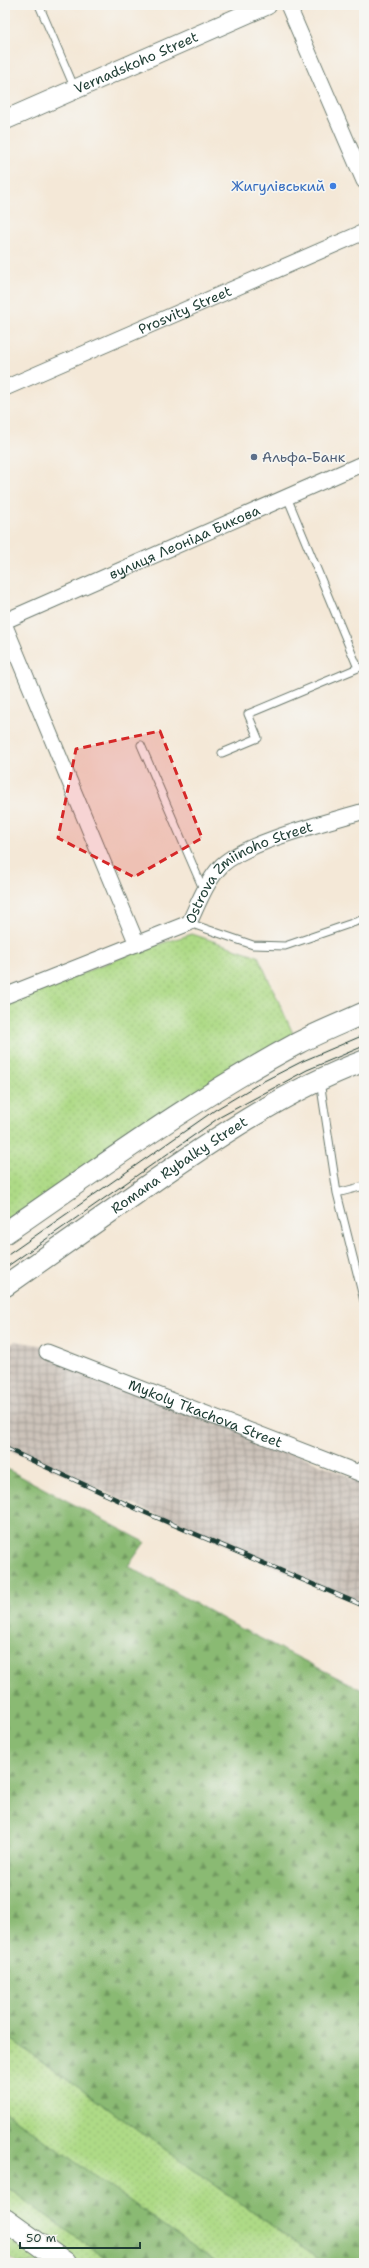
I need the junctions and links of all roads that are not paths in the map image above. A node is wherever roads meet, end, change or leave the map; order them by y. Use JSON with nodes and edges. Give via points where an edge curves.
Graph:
{"nodes":[{"id":1,"x":39,"y":5,"type":"edge"},
{"id":2,"x":267,"y":5,"type":"edge"},
{"id":3,"x":288,"y":5,"type":"edge"},
{"id":4,"x":76,"y":89,"type":"junction"},
{"id":5,"x":5,"y":120,"type":"edge"},
{"id":6,"x":364,"y":181,"type":"edge"},
{"id":7,"x":364,"y":232,"type":"edge"},
{"id":8,"x":5,"y":388,"type":"edge"},
{"id":9,"x":364,"y":463,"type":"edge"},
{"id":10,"x":287,"y":497,"type":"junction"},
{"id":11,"x":5,"y":621,"type":"edge"},
{"id":12,"x":5,"y":626,"type":"edge"},
{"id":13,"x":141,"y":745,"type":"dead end"},
{"id":14,"x":222,"y":753,"type":"dead end"},
{"id":15,"x":364,"y":811,"type":"edge"},
{"id":16,"x":204,"y":891,"type":"junction"},
{"id":17,"x":364,"y":919,"type":"edge"},
{"id":18,"x":189,"y":923,"type":"junction"},
{"id":19,"x":137,"y":944,"type":"junction"},
{"id":20,"x":5,"y":996,"type":"edge"},
{"id":21,"x":364,"y":1013,"type":"edge"},
{"id":22,"x":364,"y":1061,"type":"edge"},
{"id":23,"x":320,"y":1081,"type":"junction"},
{"id":24,"x":364,"y":1186,"type":"edge"},
{"id":25,"x":338,"y":1193,"type":"junction"},
{"id":26,"x":5,"y":1233,"type":"edge"},
{"id":27,"x":5,"y":1286,"type":"edge"},
{"id":28,"x":364,"y":1301,"type":"edge"},
{"id":29,"x":47,"y":1352,"type":"dead end"},
{"id":30,"x":360,"y":1470,"type":"edge"},
{"id":31,"x":5,"y":2220,"type":"edge"},
{"id":32,"x":65,"y":2263,"type":"edge"}],
"edges":[{"from":1,"to":4,"type":"lane"},
{"from":2,"to":4,"type":"street","name":"Vernadskoho Street"},
{"from":3,"to":6,"type":"street"},
{"from":4,"to":5,"type":"street","name":"Vernadskoho Street"},
{"from":7,"to":8,"type":"street","name":"Prosvity Street"},
{"from":9,"to":10,"type":"street","name":"вулиця Леоніда Бикова"},
{"from":10,"to":11,"type":"street","name":"вулиця Леоніда Бикова"},
{"from":10,"to":14,"type":"lane","via":[[358,668],[248,714],[258,738]]},
{"from":12,"to":19,"type":"street"},
{"from":13,"to":16,"type":"lane"},
{"from":15,"to":16,"type":"street","name":"Ostrova Zmiinoho Street","via":[[249,848],[222,865]]},
{"from":16,"to":18,"type":"street","name":"Ostrova Zmiinoho Street"},
{"from":17,"to":18,"type":"lane","via":[[285,946],[253,945]]},
{"from":18,"to":19,"type":"street","name":"Ostrova Zmiinoho Street"},
{"from":19,"to":20,"type":"street","name":"Ostrova Zmiinoho Street"},
{"from":21,"to":26,"type":"main road","via":[[299,1043],[236,1079],[148,1135]]},
{"from":22,"to":23,"type":"main road","name":"Romana Rybalky Street"},
{"from":23,"to":25,"type":"lane"},
{"from":23,"to":27,"type":"main road","name":"Romana Rybalky Street","via":[[240,1123]]},
{"from":24,"to":25,"type":"lane"},
{"from":25,"to":28,"type":"lane"},
{"from":29,"to":30,"type":"street","name":"Mykoly Tkachova Street"},
{"from":31,"to":32,"type":"main road"}]}
